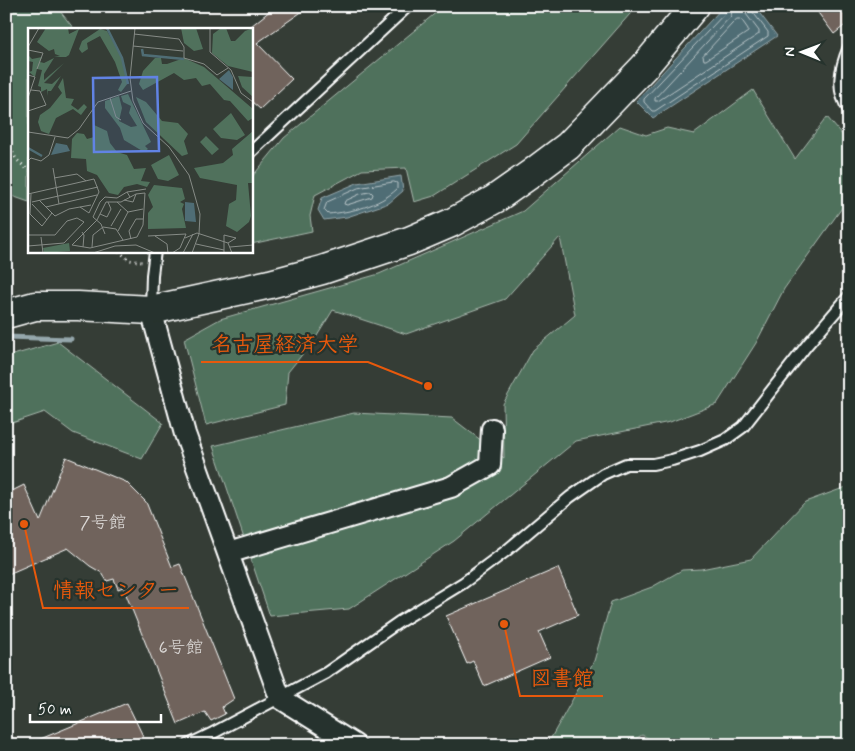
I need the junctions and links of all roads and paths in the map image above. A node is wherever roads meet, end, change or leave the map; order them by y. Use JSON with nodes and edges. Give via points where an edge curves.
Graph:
{"nodes":[{"id":1,"x":408,"y":6,"type":"edge"},
{"id":2,"x":695,"y":6,"type":"edge"},
{"id":3,"x":849,"y":47,"type":"edge"},
{"id":4,"x":849,"y":110,"type":"edge"},
{"id":5,"x":6,"y":139,"type":"edge"},
{"id":6,"x":252,"y":151,"type":"edge"},
{"id":7,"x":28,"y":170,"type":"edge"},
{"id":8,"x":120,"y":252,"type":"edge"},
{"id":9,"x":156,"y":252,"type":"edge"},
{"id":10,"x":154,"y":264,"type":"junction"},
{"id":11,"x":849,"y":296,"type":"edge"},
{"id":12,"x":150,"y":310,"type":"junction"},
{"id":13,"x":6,"y":314,"type":"edge"},
{"id":14,"x":492,"y":429,"type":"dead end"},
{"id":15,"x":228,"y":553,"type":"junction"},
{"id":16,"x":280,"y":698,"type":"junction"},
{"id":17,"x":188,"y":745,"type":"edge"},
{"id":18,"x":354,"y":745,"type":"edge"}],
"edges":[{"from":1,"to":6,"type":"lane"},
{"from":2,"to":12,"type":"street","via":[[644,66],[568,146],[494,199],[409,241],[368,255],[270,284]]},
{"from":3,"to":4,"type":"lane","via":[[842,64],[840,90]]},
{"from":5,"to":7,"type":"path","via":[[16,159]]},
{"from":8,"to":10,"type":"path","via":[[129,260]]},
{"from":9,"to":10,"type":"lane"},
{"from":10,"to":12,"type":"lane"},
{"from":11,"to":16,"type":"lane","via":[[743,427],[725,440],[672,460],[626,464],[603,474],[463,583],[399,622],[326,673]]},
{"from":12,"to":13,"type":"street","via":[[35,306]]},
{"from":12,"to":15,"type":"street","via":[[185,434]]},
{"from":14,"to":15,"type":"street","via":[[490,465],[451,487]]},
{"from":15,"to":16,"type":"street"},
{"from":16,"to":17,"type":"lane"},
{"from":16,"to":18,"type":"street"}]}
